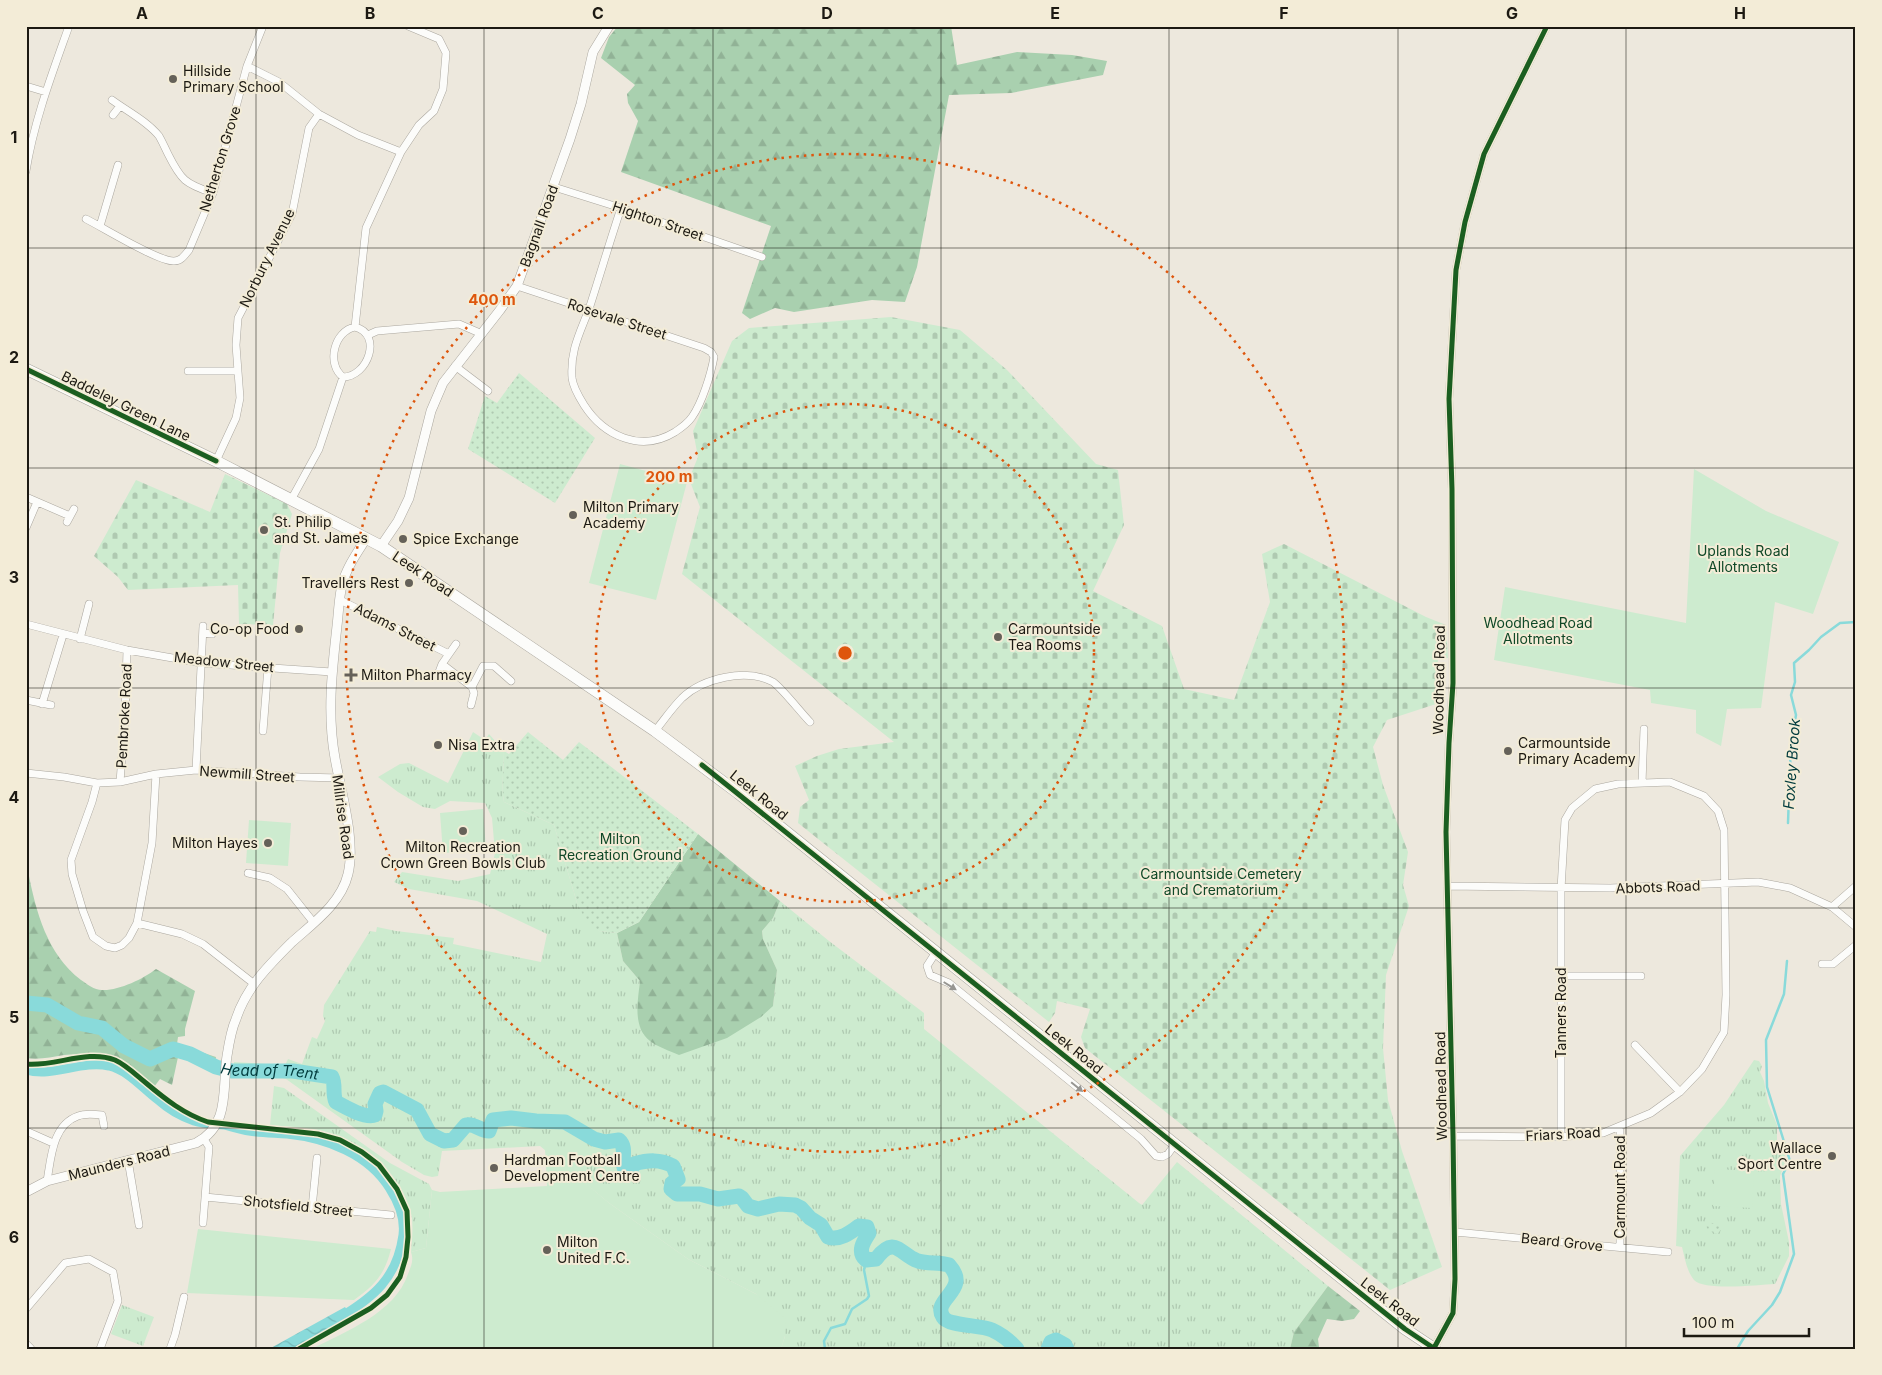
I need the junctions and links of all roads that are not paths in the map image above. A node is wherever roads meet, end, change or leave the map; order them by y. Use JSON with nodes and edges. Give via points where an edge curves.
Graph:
{"nodes":[{"id":1,"x":69,"y":26,"type":"edge"},
{"id":2,"x":262,"y":26,"type":"edge"},
{"id":3,"x":408,"y":26,"type":"edge"},
{"id":4,"x":609,"y":26,"type":"edge"},
{"id":5,"x":1547,"y":26,"type":"edge"},
{"id":6,"x":247,"y":66,"type":"junction"},
{"id":7,"x":26,"y":86,"type":"edge"},
{"id":8,"x":46,"y":92,"type":"junction"},
{"id":9,"x":112,"y":100,"type":"dead end"},
{"id":10,"x":120,"y":106,"type":"junction"},
{"id":11,"x":319,"y":114,"type":"junction"},
{"id":12,"x":113,"y":115,"type":"dead end"},
{"id":13,"x":401,"y":152,"type":"junction"},
{"id":14,"x":118,"y":165,"type":"dead end"},
{"id":15,"x":26,"y":171,"type":"edge"},
{"id":16,"x":554,"y":187,"type":"junction"},
{"id":17,"x":212,"y":193,"type":"junction"},
{"id":18,"x":621,"y":208,"type":"junction"},
{"id":19,"x":86,"y":219,"type":"dead end"},
{"id":20,"x":100,"y":226,"type":"junction"},
{"id":21,"x":762,"y":257,"type":"dead end"},
{"id":22,"x":517,"y":286,"type":"junction"},
{"id":23,"x":588,"y":310,"type":"junction"},
{"id":24,"x":355,"y":327,"type":"junction"},
{"id":25,"x":482,"y":334,"type":"junction"},
{"id":26,"x":368,"y":335,"type":"junction"},
{"id":27,"x":455,"y":366,"type":"junction"},
{"id":28,"x":26,"y":369,"type":"edge"},
{"id":29,"x":188,"y":371,"type":"dead end"},
{"id":30,"x":238,"y":371,"type":"junction"},
{"id":31,"x":343,"y":377,"type":"junction"},
{"id":32,"x":488,"y":391,"type":"dead end"},
{"id":33,"x":216,"y":461,"type":"junction"},
{"id":34,"x":26,"y":497,"type":"edge"},
{"id":35,"x":292,"y":500,"type":"junction"},
{"id":36,"x":37,"y":502,"type":"junction"},
{"id":37,"x":74,"y":509,"type":"dead end"},
{"id":38,"x":26,"y":528,"type":"edge"},
{"id":39,"x":366,"y":538,"type":"junction"},
{"id":40,"x":381,"y":546,"type":"junction"},
{"id":41,"x":340,"y":600,"type":"junction"},
{"id":42,"x":89,"y":602,"type":"dead end"},
{"id":43,"x":26,"y":624,"type":"edge"},
{"id":44,"x":212,"y":634,"type":"dead end"},
{"id":45,"x":63,"y":635,"type":"junction"},
{"id":46,"x":80,"y":638,"type":"junction"},
{"id":47,"x":456,"y":644,"type":"dead end"},
{"id":48,"x":127,"y":650,"type":"junction"},
{"id":49,"x":449,"y":654,"type":"junction"},
{"id":50,"x":201,"y":663,"type":"junction"},
{"id":51,"x":442,"y":664,"type":"junction"},
{"id":52,"x":268,"y":667,"type":"junction"},
{"id":53,"x":332,"y":672,"type":"junction"},
{"id":54,"x":439,"y":672,"type":"dead end"},
{"id":55,"x":511,"y":681,"type":"dead end"},
{"id":56,"x":472,"y":687,"type":"junction"},
{"id":57,"x":26,"y":700,"type":"edge"},
{"id":58,"x":42,"y":704,"type":"junction"},
{"id":59,"x":470,"y":705,"type":"dead end"},
{"id":60,"x":51,"y":706,"type":"dead end"},
{"id":61,"x":810,"y":722,"type":"dead end"},
{"id":62,"x":1644,"y":729,"type":"dead end"},
{"id":63,"x":263,"y":731,"type":"dead end"},
{"id":64,"x":655,"y":731,"type":"junction"},
{"id":65,"x":196,"y":770,"type":"junction"},
{"id":66,"x":26,"y":773,"type":"edge"},
{"id":67,"x":156,"y":774,"type":"junction"},
{"id":68,"x":339,"y":778,"type":"junction"},
{"id":69,"x":120,"y":782,"type":"junction"},
{"id":70,"x":1642,"y":782,"type":"junction"},
{"id":71,"x":97,"y":783,"type":"junction"},
{"id":72,"x":248,"y":873,"type":"dead end"},
{"id":73,"x":1725,"y":884,"type":"junction"},
{"id":74,"x":1448,"y":886,"type":"junction"},
{"id":75,"x":1856,"y":886,"type":"edge"},
{"id":76,"x":1561,"y":889,"type":"junction"},
{"id":77,"x":1832,"y":907,"type":"junction"},
{"id":78,"x":137,"y":922,"type":"junction"},
{"id":79,"x":314,"y":923,"type":"junction"},
{"id":80,"x":1856,"y":927,"type":"edge"},
{"id":81,"x":1856,"y":945,"type":"edge"},
{"id":82,"x":936,"y":952,"type":"junction"},
{"id":83,"x":1822,"y":964,"type":"dead end"},
{"id":84,"x":1561,"y":976,"type":"junction"},
{"id":85,"x":1641,"y":976,"type":"dead end"},
{"id":86,"x":253,"y":984,"type":"junction"},
{"id":87,"x":1635,"y":1045,"type":"dead end"},
{"id":88,"x":1680,"y":1092,"type":"junction"},
{"id":89,"x":104,"y":1126,"type":"dead end"},
{"id":90,"x":1620,"y":1126,"type":"junction"},
{"id":91,"x":26,"y":1131,"type":"edge"},
{"id":92,"x":207,"y":1136,"type":"junction"},
{"id":93,"x":1453,"y":1136,"type":"junction"},
{"id":94,"x":1561,"y":1136,"type":"junction"},
{"id":95,"x":54,"y":1143,"type":"junction"},
{"id":96,"x":1175,"y":1144,"type":"junction"},
{"id":97,"x":317,"y":1158,"type":"dead end"},
{"id":98,"x":128,"y":1160,"type":"junction"},
{"id":99,"x":47,"y":1182,"type":"junction"},
{"id":100,"x":26,"y":1192,"type":"edge"},
{"id":101,"x":205,"y":1197,"type":"junction"},
{"id":102,"x":312,"y":1208,"type":"junction"},
{"id":103,"x":391,"y":1215,"type":"dead end"},
{"id":104,"x":203,"y":1223,"type":"dead end"},
{"id":105,"x":139,"y":1225,"type":"dead end"},
{"id":106,"x":1455,"y":1232,"type":"junction"},
{"id":107,"x":1620,"y":1248,"type":"junction"},
{"id":108,"x":1668,"y":1252,"type":"dead end"},
{"id":109,"x":184,"y":1297,"type":"dead end"},
{"id":110,"x":26,"y":1309,"type":"edge"},
{"id":111,"x":26,"y":1345,"type":"edge"},
{"id":112,"x":1434,"y":1348,"type":"edge"},
{"id":113,"x":30,"y":1349,"type":"edge"},
{"id":114,"x":100,"y":1349,"type":"edge"},
{"id":115,"x":170,"y":1349,"type":"edge"}],
"edges":[{"from":1,"to":8,"type":"street"},
{"from":2,"to":6,"type":"street","name":"Netherton Grove"},
{"from":3,"to":13,"type":"street","via":[[439,39],[446,53],[443,89],[434,111],[419,125]]},
{"from":4,"to":16,"type":"street","name":"Bagnall Road","via":[[593,52],[581,104]]},
{"from":5,"to":74,"type":"street","name":"Woodhead Road","via":[[1484,154],[1465,222],[1456,270],[1449,399],[1453,683],[1446,832]]},
{"from":6,"to":11,"type":"street","via":[[278,82]]},
{"from":6,"to":17,"type":"street","name":"Netherton Grove"},
{"from":7,"to":8,"type":"street"},
{"from":8,"to":15,"type":"street","via":[[30,145]]},
{"from":9,"to":10,"type":"street"},
{"from":10,"to":12,"type":"street"},
{"from":10,"to":17,"type":"street","via":[[160,137],[182,179]]},
{"from":11,"to":13,"type":"street","via":[[358,135]]},
{"from":11,"to":30,"type":"street","name":"Norbury Avenue","via":[[309,128],[292,214],[238,318]]},
{"from":13,"to":24,"type":"street","via":[[366,228]]},
{"from":14,"to":20,"type":"street"},
{"from":16,"to":18,"type":"street","name":"Highton Street"},
{"from":16,"to":22,"type":"street","name":"Bagnall Road"},
{"from":17,"to":20,"type":"street","name":"Netherton Grove","via":[[189,250],[180,260],[164,260]]},
{"from":18,"to":21,"type":"street","name":"Highton Street"},
{"from":18,"to":23,"type":"street"},
{"from":19,"to":20,"type":"street"},
{"from":22,"to":23,"type":"street","name":"Rosevale Street"},
{"from":22,"to":25,"type":"street","name":"Bagnall Road"},
{"from":23,"to":23,"type":"street","name":"Rosevale Street","via":[[711,352],[714,357],[698,406],[683,427],[667,436],[641,442],[618,435],[591,415],[572,380],[571,362]]},
{"from":24,"to":26,"type":"street","via":[[365,330]]},
{"from":24,"to":31,"type":"street","via":[[342,335],[334,351],[335,368]]},
{"from":25,"to":26,"type":"street","via":[[459,324],[377,331]]},
{"from":25,"to":27,"type":"street","name":"Bagnall Road"},
{"from":26,"to":31,"type":"street","via":[[370,346],[364,366],[356,374]]},
{"from":27,"to":32,"type":"street"},
{"from":27,"to":40,"type":"street","name":"Bagnall Road","via":[[434,402],[409,498]]},
{"from":28,"to":33,"type":"main road","name":"Baddeley Green Lane"},
{"from":29,"to":30,"type":"street"},
{"from":30,"to":33,"type":"street","name":"Norbury Avenue","via":[[240,398],[236,418]]},
{"from":31,"to":35,"type":"street","via":[[319,449]]},
{"from":33,"to":35,"type":"main road","name":"Baddeley Green Lane"},
{"from":34,"to":36,"type":"street"},
{"from":35,"to":39,"type":"main road","name":"Baddeley Green Lane"},
{"from":36,"to":37,"type":"street","via":[[69,519]]},
{"from":36,"to":38,"type":"street"},
{"from":39,"to":40,"type":"main road","name":"Leek Road"},
{"from":39,"to":41,"type":"street","name":"Millrise Road","via":[[346,572]]},
{"from":40,"to":64,"type":"main road","name":"Leek Road"},
{"from":41,"to":49,"type":"street","name":"Adams Street"},
{"from":41,"to":53,"type":"street","name":"Millrise Road"},
{"from":42,"to":46,"type":"street"},
{"from":43,"to":45,"type":"street","name":"Meadow Street"},
{"from":44,"to":50,"type":"street","via":[[203,630]]},
{"from":45,"to":46,"type":"street","name":"Meadow Street"},
{"from":45,"to":58,"type":"street"},
{"from":46,"to":48,"type":"street","name":"Meadow Street"},
{"from":47,"to":49,"type":"street"},
{"from":48,"to":50,"type":"street","name":"Meadow Street"},
{"from":48,"to":69,"type":"street","name":"Pembroke Road"},
{"from":49,"to":51,"type":"street"},
{"from":50,"to":52,"type":"street","name":"Meadow Street"},
{"from":50,"to":65,"type":"street"},
{"from":51,"to":54,"type":"street"},
{"from":51,"to":56,"type":"street"},
{"from":52,"to":53,"type":"street","name":"Meadow Street"},
{"from":52,"to":63,"type":"street"},
{"from":53,"to":68,"type":"street","name":"Millrise Road","via":[[330,716]]},
{"from":55,"to":56,"type":"street","via":[[494,666],[483,666]]},
{"from":56,"to":59,"type":"street","via":[[474,693]]},
{"from":57,"to":58,"type":"street"},
{"from":58,"to":60,"type":"street"},
{"from":61,"to":64,"type":"street","via":[[774,683],[736,674],[698,686],[683,698]]},
{"from":62,"to":70,"type":"street"},
{"from":64,"to":82,"type":"main road","name":"Leek Road","via":[[738,793]]},
{"from":65,"to":67,"type":"street","name":"Newmill Street"},
{"from":65,"to":68,"type":"street","name":"Newmill Street"},
{"from":66,"to":71,"type":"street","name":"Newmill Street"},
{"from":67,"to":69,"type":"street","name":"Newmill Street"},
{"from":67,"to":78,"type":"street","via":[[152,843]]},
{"from":68,"to":79,"type":"street","name":"Millrise Road","via":[[350,845],[348,876],[341,890]]},
{"from":69,"to":71,"type":"street","name":"Newmill Street"},
{"from":70,"to":73,"type":"street","name":"Friars Road","via":[[1670,782],[1685,787],[1704,796],[1718,811],[1724,830]]},
{"from":70,"to":76,"type":"street","name":"Tanners Road","via":[[1595,788],[1572,808],[1565,820]]},
{"from":71,"to":78,"type":"street","via":[[71,860],[72,874],[83,911],[94,937],[99,941],[115,948],[122,945]]},
{"from":72,"to":79,"type":"street","via":[[270,878],[287,889]]},
{"from":73,"to":76,"type":"street","name":"Abbots Road"},
{"from":73,"to":77,"type":"street","name":"Abbots Road","via":[[1758,882],[1790,888]]},
{"from":73,"to":88,"type":"street","name":"Friars Road","via":[[1724,1032],[1702,1069]]},
{"from":74,"to":76,"type":"street","name":"Abbots Road"},
{"from":74,"to":93,"type":"street","name":"Woodhead Road"},
{"from":75,"to":77,"type":"street"},
{"from":76,"to":84,"type":"street","name":"Tanners Road"},
{"from":77,"to":80,"type":"street","name":"Abbots Road"},
{"from":78,"to":86,"type":"street","via":[[182,934],[203,944]]},
{"from":79,"to":86,"type":"street","name":"Millrise Road"},
{"from":81,"to":83,"type":"street","via":[[1832,964]]},
{"from":82,"to":96,"type":"main road","name":"Leek Road"},
{"from":82,"to":96,"type":"street","name":"Leek Road","one_way":true,"via":[[927,966],[930,975],[948,983],[1141,1139],[1156,1156],[1162,1158]]},
{"from":84,"to":85,"type":"street"},
{"from":84,"to":94,"type":"street","name":"Tanners Road"},
{"from":86,"to":92,"type":"street","name":"Millrise Road","via":[[235,1021],[226,1061],[225,1094],[218,1119]]},
{"from":87,"to":88,"type":"street"},
{"from":88,"to":90,"type":"street","name":"Friars Road","via":[[1651,1113]]},
{"from":89,"to":95,"type":"street","via":[[102,1115],[77,1116],[58,1132]]},
{"from":90,"to":94,"type":"street","name":"Friars Road","via":[[1604,1133]]},
{"from":90,"to":107,"type":"street","name":"Carmount Road"},
{"from":91,"to":95,"type":"street"},
{"from":92,"to":98,"type":"street","name":"Maunders Road","via":[[196,1143]]},
{"from":92,"to":101,"type":"street","via":[[210,1146]]},
{"from":93,"to":94,"type":"street","name":"Friars Road"},
{"from":93,"to":106,"type":"street","name":"Woodhead Road"},
{"from":95,"to":99,"type":"street"},
{"from":96,"to":112,"type":"main road","name":"Leek Road","via":[[1404,1329]]},
{"from":97,"to":102,"type":"street"},
{"from":98,"to":99,"type":"street","name":"Maunders Road"},
{"from":98,"to":105,"type":"street"},
{"from":99,"to":100,"type":"street","name":"Maunders Road"},
{"from":101,"to":102,"type":"street","name":"Shotsfield Street"},
{"from":101,"to":104,"type":"street"},
{"from":102,"to":103,"type":"street","name":"Shotsfield Street"},
{"from":106,"to":107,"type":"street","name":"Beard Grove"},
{"from":106,"to":112,"type":"street","name":"Woodhead Road","via":[[1453,1313]]},
{"from":107,"to":108,"type":"street","name":"Beard Grove"},
{"from":109,"to":115,"type":"street"},
{"from":110,"to":114,"type":"street","via":[[65,1263],[90,1259],[113,1272],[118,1301]]},
{"from":111,"to":113,"type":"street"}]}
